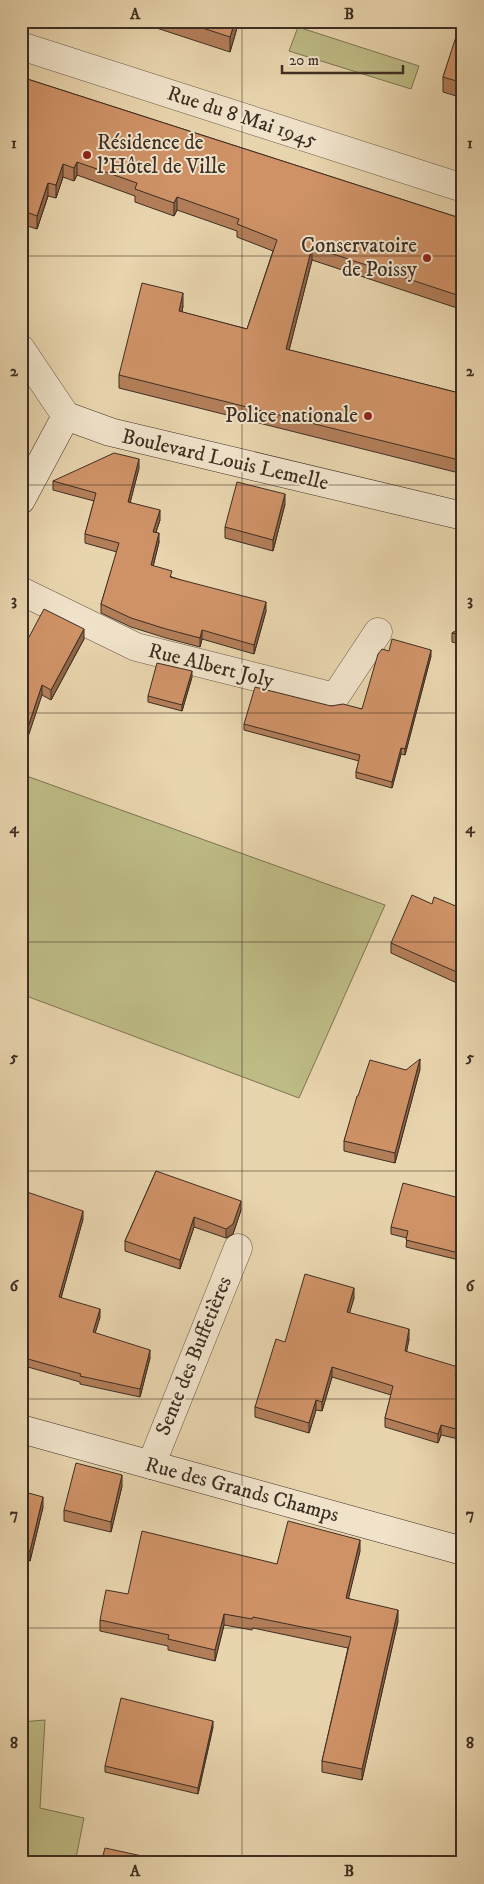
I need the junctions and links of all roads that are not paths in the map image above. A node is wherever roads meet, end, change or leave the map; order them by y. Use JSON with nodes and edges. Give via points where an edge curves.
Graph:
{"nodes":[{"id":1,"x":21,"y":46,"type":"edge"},
{"id":2,"x":463,"y":188,"type":"edge"},
{"id":3,"x":21,"y":350,"type":"edge"},
{"id":4,"x":66,"y":416,"type":"junction"},
{"id":5,"x":21,"y":500,"type":"edge"},
{"id":6,"x":463,"y":516,"type":"edge"},
{"id":7,"x":21,"y":591,"type":"edge"},
{"id":8,"x":378,"y":632,"type":"dead end"},
{"id":9,"x":238,"y":1248,"type":"dead end"},
{"id":10,"x":21,"y":1429,"type":"edge"},
{"id":11,"x":151,"y":1465,"type":"junction"},
{"id":12,"x":463,"y":1551,"type":"edge"}],
"edges":[{"from":1,"to":2,"type":"street","name":"Rue du 8 Mai 1945"},
{"from":3,"to":4,"type":"street"},
{"from":4,"to":5,"type":"street"},
{"from":4,"to":6,"type":"street","name":"Boulevard Louis Lemelle","via":[[110,432]]},
{"from":7,"to":8,"type":"street","name":"Rue Albert Joly","via":[[136,647],[335,697]]},
{"from":9,"to":11,"type":"street","name":"Sente des Buffetières"},
{"from":10,"to":11,"type":"street","name":"Rue des Grands Champs"},
{"from":11,"to":12,"type":"street","name":"Rue des Grands Champs"}]}
